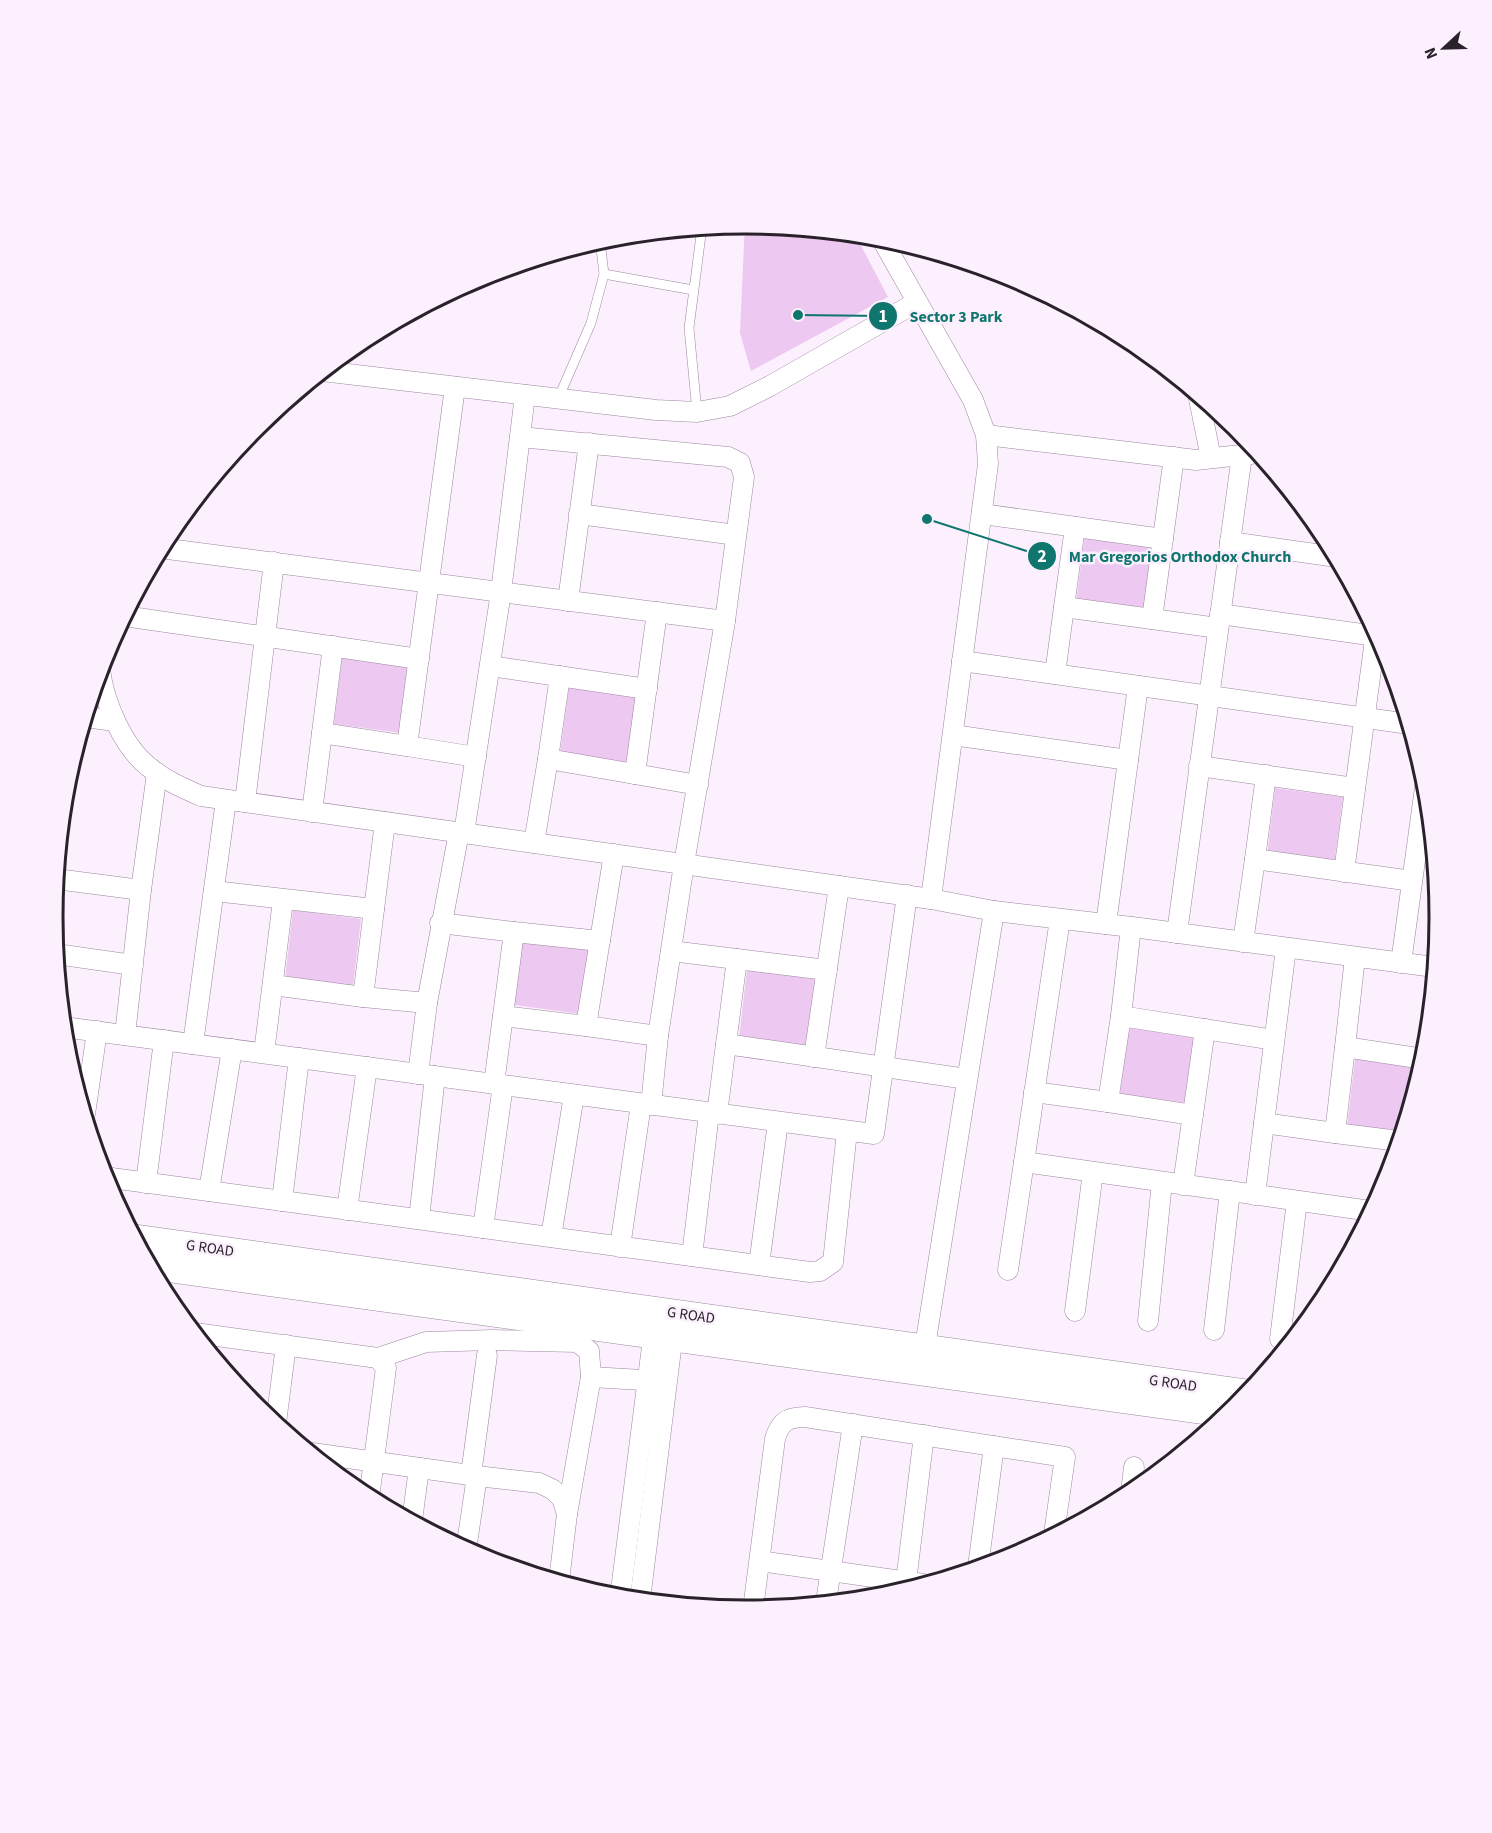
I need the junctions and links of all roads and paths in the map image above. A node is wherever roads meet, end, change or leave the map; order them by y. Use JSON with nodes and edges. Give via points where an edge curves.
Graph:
{"nodes":[{"id":1,"x":701,"y":235,"type":"edge"},
{"id":2,"x":887,"y":249,"type":"edge"},
{"id":3,"x":601,"y":250,"type":"edge"},
{"id":4,"x":604,"y":274,"type":"junction"},
{"id":5,"x":693,"y":290,"type":"junction"},
{"id":6,"x":918,"y":302,"type":"junction"},
{"id":7,"x":334,"y":372,"type":"edge"},
{"id":8,"x":455,"y":387,"type":"junction"},
{"id":9,"x":525,"y":395,"type":"junction"},
{"id":10,"x":558,"y":399,"type":"junction"},
{"id":11,"x":1200,"y":407,"type":"edge"},
{"id":12,"x":697,"y":412,"type":"junction"},
{"id":13,"x":986,"y":435,"type":"junction"},
{"id":14,"x":520,"y":437,"type":"junction"},
{"id":15,"x":589,"y":443,"type":"junction"},
{"id":16,"x":1249,"y":454,"type":"edge"},
{"id":17,"x":1250,"y":455,"type":"edge"},
{"id":18,"x":1174,"y":457,"type":"junction"},
{"id":19,"x":1211,"y":458,"type":"junction"},
{"id":20,"x":579,"y":514,"type":"junction"},
{"id":21,"x":982,"y":514,"type":"junction"},
{"id":22,"x":1075,"y":527,"type":"junction"},
{"id":23,"x":736,"y":536,"type":"junction"},
{"id":24,"x":1162,"y":539,"type":"junction"},
{"id":25,"x":1230,"y":542,"type":"junction"},
{"id":26,"x":171,"y":549,"type":"edge"},
{"id":27,"x":1325,"y":555,"type":"edge"},
{"id":28,"x":274,"y":562,"type":"junction"},
{"id":29,"x":430,"y":583,"type":"junction"},
{"id":30,"x":501,"y":592,"type":"junction"},
{"id":31,"x":568,"y":601,"type":"junction"},
{"id":32,"x":1064,"y":607,"type":"junction"},
{"id":33,"x":657,"y":612,"type":"junction"},
{"id":34,"x":132,"y":617,"type":"edge"},
{"id":35,"x":1152,"y":619,"type":"junction"},
{"id":36,"x":725,"y":621,"type":"junction"},
{"id":37,"x":1219,"y":621,"type":"junction"},
{"id":38,"x":1367,"y":633,"type":"edge"},
{"id":39,"x":264,"y":636,"type":"junction"},
{"id":40,"x":333,"y":646,"type":"junction"},
{"id":41,"x":1374,"y":648,"type":"edge"},
{"id":42,"x":419,"y":659,"type":"junction"},
{"id":43,"x":962,"y":661,"type":"junction"},
{"id":44,"x":490,"y":666,"type":"junction"},
{"id":45,"x":1055,"y":674,"type":"junction"},
{"id":46,"x":560,"y":676,"type":"junction"},
{"id":47,"x":1138,"y":686,"type":"junction"},
{"id":48,"x":103,"y":687,"type":"edge"},
{"id":49,"x":647,"y":689,"type":"junction"},
{"id":50,"x":1209,"y":696,"type":"junction"},
{"id":51,"x":93,"y":718,"type":"edge"},
{"id":52,"x":1365,"y":718,"type":"junction"},
{"id":53,"x":115,"y":721,"type":"junction"},
{"id":54,"x":1401,"y":723,"type":"edge"},
{"id":55,"x":322,"y":733,"type":"junction"},
{"id":56,"x":953,"y":735,"type":"junction"},
{"id":57,"x":407,"y":746,"type":"junction"},
{"id":58,"x":476,"y":757,"type":"junction"},
{"id":59,"x":548,"y":759,"type":"junction"},
{"id":60,"x":1128,"y":760,"type":"junction"},
{"id":61,"x":1199,"y":766,"type":"junction"},
{"id":62,"x":157,"y":773,"type":"junction"},
{"id":63,"x":635,"y":774,"type":"junction"},
{"id":64,"x":1266,"y":775,"type":"junction"},
{"id":65,"x":698,"y":785,"type":"junction"},
{"id":66,"x":1355,"y":788,"type":"junction"},
{"id":67,"x":236,"y":801,"type":"junction"},
{"id":68,"x":312,"y":812,"type":"junction"},
{"id":69,"x":385,"y":822,"type":"junction"},
{"id":70,"x":462,"y":833,"type":"junction"},
{"id":71,"x":1424,"y":840,"type":"edge"},
{"id":72,"x":534,"y":843,"type":"junction"},
{"id":73,"x":614,"y":854,"type":"junction"},
{"id":74,"x":1255,"y":859,"type":"junction"},
{"id":75,"x":684,"y":864,"type":"junction"},
{"id":76,"x":1344,"y":872,"type":"junction"},
{"id":77,"x":64,"y":880,"type":"edge"},
{"id":78,"x":1412,"y":881,"type":"junction"},
{"id":79,"x":838,"y":886,"type":"junction"},
{"id":80,"x":141,"y":890,"type":"junction"},
{"id":81,"x":214,"y":891,"type":"junction"},
{"id":82,"x":907,"y":895,"type":"junction"},
{"id":83,"x":931,"y":899,"type":"junction"},
{"id":84,"x":283,"y":900,"type":"junction"},
{"id":85,"x":374,"y":909,"type":"junction"},
{"id":86,"x":994,"y":911,"type":"junction"},
{"id":87,"x":1060,"y":919,"type":"junction"},
{"id":88,"x":440,"y":923,"type":"junction"},
{"id":89,"x":1106,"y":924,"type":"junction"},
{"id":90,"x":1131,"y":927,"type":"junction"},
{"id":91,"x":514,"y":932,"type":"junction"},
{"id":92,"x":1177,"y":933,"type":"junction"},
{"id":93,"x":600,"y":941,"type":"junction"},
{"id":94,"x":1243,"y":942,"type":"junction"},
{"id":95,"x":1286,"y":948,"type":"junction"},
{"id":96,"x":671,"y":951,"type":"junction"},
{"id":97,"x":64,"y":955,"type":"edge"},
{"id":98,"x":1355,"y":957,"type":"junction"},
{"id":99,"x":737,"y":959,"type":"junction"},
{"id":100,"x":1401,"y":963,"type":"junction"},
{"id":101,"x":133,"y":965,"type":"junction"},
{"id":102,"x":1427,"y":967,"type":"edge"},
{"id":103,"x":826,"y":970,"type":"junction"},
{"id":104,"x":273,"y":985,"type":"junction"},
{"id":105,"x":363,"y":997,"type":"junction"},
{"id":106,"x":427,"y":1003,"type":"junction"},
{"id":107,"x":503,"y":1016,"type":"junction"},
{"id":108,"x":1121,"y":1016,"type":"junction"},
{"id":109,"x":586,"y":1026,"type":"junction"},
{"id":110,"x":73,"y":1028,"type":"edge"},
{"id":111,"x":1205,"y":1029,"type":"junction"},
{"id":112,"x":97,"y":1031,"type":"junction"},
{"id":113,"x":125,"y":1035,"type":"junction"},
{"id":114,"x":658,"y":1036,"type":"junction"},
{"id":115,"x":164,"y":1040,"type":"junction"},
{"id":116,"x":1274,"y":1040,"type":"junction"},
{"id":117,"x":193,"y":1044,"type":"junction"},
{"id":118,"x":726,"y":1044,"type":"junction"},
{"id":119,"x":1345,"y":1047,"type":"junction"},
{"id":120,"x":232,"y":1049,"type":"junction"},
{"id":121,"x":264,"y":1053,"type":"junction"},
{"id":122,"x":814,"y":1057,"type":"junction"},
{"id":123,"x":299,"y":1058,"type":"junction"},
{"id":124,"x":1414,"y":1058,"type":"edge"},
{"id":125,"x":367,"y":1067,"type":"junction"},
{"id":126,"x":883,"y":1067,"type":"junction"},
{"id":127,"x":427,"y":1075,"type":"junction"},
{"id":128,"x":967,"y":1079,"type":"junction"},
{"id":129,"x":499,"y":1085,"type":"junction"},
{"id":130,"x":1034,"y":1092,"type":"junction"},
{"id":131,"x":574,"y":1095,"type":"junction"},
{"id":132,"x":87,"y":1098,"type":"edge"},
{"id":133,"x":1108,"y":1102,"type":"junction"},
{"id":134,"x":646,"y":1104,"type":"junction"},
{"id":135,"x":713,"y":1113,"type":"junction"},
{"id":136,"x":1193,"y":1115,"type":"junction"},
{"id":137,"x":778,"y":1122,"type":"junction"},
{"id":138,"x":1264,"y":1123,"type":"junction"},
{"id":139,"x":847,"y":1131,"type":"junction"},
{"id":140,"x":1335,"y":1133,"type":"junction"},
{"id":141,"x":1391,"y":1140,"type":"edge"},
{"id":142,"x":1024,"y":1162,"type":"junction"},
{"id":143,"x":1093,"y":1172,"type":"junction"},
{"id":144,"x":115,"y":1179,"type":"edge"},
{"id":145,"x":1162,"y":1182,"type":"junction"},
{"id":146,"x":146,"y":1183,"type":"junction"},
{"id":147,"x":1183,"y":1185,"type":"junction"},
{"id":148,"x":209,"y":1191,"type":"junction"},
{"id":149,"x":1230,"y":1191,"type":"junction"},
{"id":150,"x":1255,"y":1195,"type":"junction"},
{"id":151,"x":282,"y":1201,"type":"junction"},
{"id":152,"x":1297,"y":1201,"type":"junction"},
{"id":153,"x":347,"y":1210,"type":"junction"},
{"id":154,"x":1361,"y":1214,"type":"edge"},
{"id":155,"x":419,"y":1219,"type":"junction"},
{"id":156,"x":483,"y":1228,"type":"junction"},
{"id":157,"x":551,"y":1237,"type":"junction"},
{"id":158,"x":145,"y":1240,"type":"edge"},
{"id":159,"x":620,"y":1247,"type":"junction"},
{"id":160,"x":692,"y":1256,"type":"junction"},
{"id":161,"x":759,"y":1265,"type":"junction"},
{"id":162,"x":161,"y":1267,"type":"edge"},
{"id":163,"x":1008,"y":1270,"type":"dead end"},
{"id":164,"x":1075,"y":1311,"type":"dead end"},
{"id":165,"x":1148,"y":1321,"type":"dead end"},
{"id":166,"x":665,"y":1324,"type":"junction"},
{"id":167,"x":1214,"y":1330,"type":"dead end"},
{"id":168,"x":206,"y":1334,"type":"edge"},
{"id":169,"x":1280,"y":1339,"type":"dead end"},
{"id":170,"x":286,"y":1345,"type":"junction"},
{"id":171,"x":487,"y":1355,"type":"dead end"},
{"id":172,"x":378,"y":1358,"type":"junction"},
{"id":173,"x":923,"y":1359,"type":"junction"},
{"id":174,"x":591,"y":1377,"type":"junction"},
{"id":175,"x":657,"y":1381,"type":"junction"},
{"id":176,"x":1236,"y":1392,"type":"edge"},
{"id":177,"x":277,"y":1412,"type":"edge"},
{"id":178,"x":1215,"y":1412,"type":"edge"},
{"id":179,"x":853,"y":1424,"type":"junction"},
{"id":180,"x":924,"y":1435,"type":"junction"},
{"id":181,"x":994,"y":1446,"type":"junction"},
{"id":182,"x":326,"y":1455,"type":"edge"},
{"id":183,"x":374,"y":1461,"type":"junction"},
{"id":184,"x":1134,"y":1467,"type":"dead end"},
{"id":185,"x":419,"y":1468,"type":"junction"},
{"id":186,"x":474,"y":1476,"type":"junction"},
{"id":187,"x":1133,"y":1479,"type":"edge"},
{"id":188,"x":371,"y":1486,"type":"edge"},
{"id":189,"x":413,"y":1513,"type":"edge"},
{"id":190,"x":567,"y":1514,"type":"junction"},
{"id":191,"x":1055,"y":1525,"type":"edge"},
{"id":192,"x":467,"y":1540,"type":"edge"},
{"id":193,"x":979,"y":1558,"type":"edge"},
{"id":194,"x":760,"y":1561,"type":"junction"},
{"id":195,"x":831,"y":1571,"type":"junction"},
{"id":196,"x":560,"y":1573,"type":"edge"},
{"id":197,"x":916,"y":1578,"type":"edge"},
{"id":198,"x":899,"y":1581,"type":"edge"},
{"id":199,"x":622,"y":1588,"type":"edge"},
{"id":200,"x":641,"y":1591,"type":"edge"},
{"id":201,"x":827,"y":1595,"type":"edge"},
{"id":202,"x":754,"y":1600,"type":"edge"}],
"edges":[{"from":1,"to":5,"type":"lane"},
{"from":2,"to":6,"type":"street"},
{"from":3,"to":4,"type":"lane"},
{"from":4,"to":5,"type":"lane"},
{"from":4,"to":10,"type":"lane","via":[[591,323]]},
{"from":5,"to":12,"type":"lane","via":[[689,328]]},
{"from":6,"to":12,"type":"street","via":[[730,406]]},
{"from":6,"to":13,"type":"street","via":[[973,400]]},
{"from":7,"to":8,"type":"street"},
{"from":8,"to":9,"type":"street"},
{"from":8,"to":29,"type":"street"},
{"from":9,"to":10,"type":"street"},
{"from":9,"to":14,"type":"street"},
{"from":10,"to":12,"type":"street"},
{"from":11,"to":19,"type":"street"},
{"from":13,"to":18,"type":"street"},
{"from":13,"to":21,"type":"street","via":[[988,464]]},
{"from":14,"to":15,"type":"street"},
{"from":14,"to":30,"type":"street"},
{"from":15,"to":20,"type":"street"},
{"from":15,"to":23,"type":"street","via":[[728,456],[740,463],[744,477]]},
{"from":16,"to":19,"type":"street"},
{"from":17,"to":25,"type":"street"},
{"from":18,"to":19,"type":"street"},
{"from":18,"to":24,"type":"street"},
{"from":20,"to":23,"type":"street"},
{"from":20,"to":31,"type":"street"},
{"from":21,"to":22,"type":"street"},
{"from":21,"to":43,"type":"street"},
{"from":22,"to":24,"type":"street"},
{"from":22,"to":32,"type":"street"},
{"from":23,"to":36,"type":"street"},
{"from":24,"to":35,"type":"street"},
{"from":25,"to":27,"type":"street"},
{"from":25,"to":37,"type":"street"},
{"from":26,"to":28,"type":"street"},
{"from":28,"to":29,"type":"street"},
{"from":28,"to":39,"type":"street"},
{"from":29,"to":30,"type":"street"},
{"from":29,"to":42,"type":"street"},
{"from":30,"to":31,"type":"street"},
{"from":30,"to":44,"type":"street"},
{"from":31,"to":33,"type":"street"},
{"from":32,"to":35,"type":"street"},
{"from":32,"to":45,"type":"street"},
{"from":33,"to":36,"type":"street"},
{"from":33,"to":49,"type":"street"},
{"from":34,"to":39,"type":"street"},
{"from":35,"to":37,"type":"street"},
{"from":36,"to":65,"type":"street"},
{"from":37,"to":38,"type":"street"},
{"from":37,"to":50,"type":"street"},
{"from":39,"to":40,"type":"street"},
{"from":39,"to":67,"type":"street"},
{"from":40,"to":42,"type":"street"},
{"from":40,"to":55,"type":"street"},
{"from":41,"to":52,"type":"street"},
{"from":42,"to":57,"type":"street"},
{"from":43,"to":45,"type":"street"},
{"from":43,"to":56,"type":"street"},
{"from":44,"to":46,"type":"street"},
{"from":44,"to":58,"type":"street"},
{"from":45,"to":47,"type":"street"},
{"from":46,"to":49,"type":"street"},
{"from":46,"to":59,"type":"street"},
{"from":47,"to":50,"type":"street"},
{"from":47,"to":60,"type":"street"},
{"from":48,"to":53,"type":"street"},
{"from":49,"to":63,"type":"street"},
{"from":50,"to":52,"type":"street"},
{"from":50,"to":61,"type":"street"},
{"from":51,"to":53,"type":"street"},
{"from":52,"to":54,"type":"street"},
{"from":52,"to":66,"type":"street"},
{"from":53,"to":62,"type":"street","via":[[133,749]]},
{"from":55,"to":57,"type":"street"},
{"from":55,"to":68,"type":"street"},
{"from":56,"to":60,"type":"street"},
{"from":56,"to":83,"type":"street"},
{"from":57,"to":58,"type":"street"},
{"from":58,"to":70,"type":"street"},
{"from":59,"to":63,"type":"street"},
{"from":59,"to":72,"type":"street"},
{"from":60,"to":89,"type":"street"},
{"from":61,"to":64,"type":"street"},
{"from":61,"to":92,"type":"street"},
{"from":62,"to":67,"type":"street","via":[[201,796]]},
{"from":62,"to":80,"type":"street"},
{"from":63,"to":65,"type":"street"},
{"from":64,"to":66,"type":"street"},
{"from":64,"to":74,"type":"street"},
{"from":65,"to":75,"type":"street"},
{"from":66,"to":76,"type":"street"},
{"from":67,"to":68,"type":"street"},
{"from":67,"to":81,"type":"street"},
{"from":68,"to":69,"type":"street"},
{"from":69,"to":70,"type":"street"},
{"from":69,"to":85,"type":"street"},
{"from":70,"to":72,"type":"street"},
{"from":70,"to":88,"type":"street"},
{"from":71,"to":78,"type":"street"},
{"from":72,"to":73,"type":"street"},
{"from":73,"to":75,"type":"street"},
{"from":73,"to":93,"type":"street"},
{"from":74,"to":76,"type":"street"},
{"from":74,"to":94,"type":"street"},
{"from":75,"to":79,"type":"street"},
{"from":75,"to":96,"type":"street"},
{"from":76,"to":78,"type":"street"},
{"from":77,"to":80,"type":"street"},
{"from":78,"to":100,"type":"street"},
{"from":79,"to":82,"type":"street"},
{"from":79,"to":103,"type":"street"},
{"from":80,"to":101,"type":"street"},
{"from":81,"to":84,"type":"street"},
{"from":81,"to":117,"type":"street"},
{"from":82,"to":83,"type":"street"},
{"from":82,"to":126,"type":"street"},
{"from":83,"to":86,"type":"street"},
{"from":84,"to":85,"type":"street"},
{"from":84,"to":104,"type":"street"},
{"from":85,"to":105,"type":"street"},
{"from":86,"to":87,"type":"street"},
{"from":86,"to":128,"type":"street"},
{"from":87,"to":89,"type":"street"},
{"from":87,"to":130,"type":"street"},
{"from":88,"to":91,"type":"street"},
{"from":88,"to":106,"type":"street"},
{"from":89,"to":90,"type":"street"},
{"from":90,"to":92,"type":"street"},
{"from":90,"to":108,"type":"street"},
{"from":91,"to":93,"type":"street"},
{"from":91,"to":107,"type":"street"},
{"from":92,"to":94,"type":"street"},
{"from":93,"to":109,"type":"street"},
{"from":94,"to":95,"type":"street"},
{"from":95,"to":98,"type":"street"},
{"from":95,"to":116,"type":"street"},
{"from":96,"to":99,"type":"street"},
{"from":96,"to":114,"type":"street"},
{"from":97,"to":101,"type":"street"},
{"from":98,"to":100,"type":"street"},
{"from":98,"to":119,"type":"street"},
{"from":99,"to":103,"type":"street"},
{"from":99,"to":118,"type":"street"},
{"from":100,"to":102,"type":"street"},
{"from":101,"to":113,"type":"street"},
{"from":103,"to":122,"type":"street"},
{"from":104,"to":105,"type":"street"},
{"from":104,"to":121,"type":"street"},
{"from":105,"to":106,"type":"street"},
{"from":106,"to":127,"type":"street"},
{"from":107,"to":109,"type":"street"},
{"from":107,"to":129,"type":"street"},
{"from":108,"to":111,"type":"street"},
{"from":108,"to":133,"type":"street"},
{"from":109,"to":114,"type":"street"},
{"from":110,"to":112,"type":"street"},
{"from":111,"to":116,"type":"street"},
{"from":111,"to":136,"type":"street"},
{"from":112,"to":113,"type":"street"},
{"from":112,"to":132,"type":"street"},
{"from":113,"to":115,"type":"street"},
{"from":114,"to":134,"type":"street"},
{"from":115,"to":117,"type":"street"},
{"from":115,"to":146,"type":"street"},
{"from":116,"to":138,"type":"street"},
{"from":117,"to":120,"type":"street"},
{"from":118,"to":122,"type":"street"},
{"from":118,"to":135,"type":"street"},
{"from":119,"to":124,"type":"street"},
{"from":119,"to":140,"type":"street"},
{"from":120,"to":121,"type":"street"},
{"from":120,"to":148,"type":"street"},
{"from":121,"to":123,"type":"street"},
{"from":122,"to":126,"type":"street"},
{"from":123,"to":125,"type":"street"},
{"from":123,"to":151,"type":"street"},
{"from":125,"to":127,"type":"street"},
{"from":125,"to":153,"type":"street"},
{"from":126,"to":128,"type":"street"},
{"from":126,"to":139,"type":"street","via":[[874,1134]]},
{"from":127,"to":129,"type":"street"},
{"from":127,"to":155,"type":"street"},
{"from":128,"to":173,"type":"street"},
{"from":129,"to":131,"type":"street"},
{"from":129,"to":156,"type":"street"},
{"from":130,"to":133,"type":"street"},
{"from":130,"to":142,"type":"street"},
{"from":131,"to":134,"type":"street"},
{"from":131,"to":157,"type":"street"},
{"from":133,"to":136,"type":"street"},
{"from":134,"to":135,"type":"street"},
{"from":134,"to":159,"type":"street"},
{"from":135,"to":137,"type":"street"},
{"from":135,"to":160,"type":"street"},
{"from":136,"to":147,"type":"street"},
{"from":137,"to":139,"type":"street"},
{"from":137,"to":161,"type":"street"},
{"from":138,"to":140,"type":"street"},
{"from":138,"to":150,"type":"street"},
{"from":139,"to":161,"type":"street","via":[[832,1262],[820,1271],[810,1272]]},
{"from":140,"to":141,"type":"street"},
{"from":142,"to":143,"type":"street"},
{"from":142,"to":163,"type":"street"},
{"from":143,"to":145,"type":"street"},
{"from":143,"to":164,"type":"street"},
{"from":144,"to":146,"type":"street"},
{"from":145,"to":147,"type":"street"},
{"from":145,"to":165,"type":"street"},
{"from":146,"to":148,"type":"street"},
{"from":147,"to":149,"type":"street"},
{"from":148,"to":151,"type":"street"},
{"from":149,"to":150,"type":"street"},
{"from":149,"to":167,"type":"street"},
{"from":150,"to":152,"type":"street"},
{"from":151,"to":153,"type":"street"},
{"from":152,"to":154,"type":"street"},
{"from":152,"to":169,"type":"street"},
{"from":153,"to":155,"type":"street"},
{"from":155,"to":156,"type":"street"},
{"from":156,"to":157,"type":"street"},
{"from":157,"to":159,"type":"street"},
{"from":158,"to":166,"type":"street","name":"G ROAD"},
{"from":159,"to":160,"type":"street"},
{"from":160,"to":161,"type":"street"},
{"from":162,"to":166,"type":"street","name":"G ROAD"},
{"from":166,"to":173,"type":"street","name":"G ROAD"},
{"from":166,"to":175,"type":"street"},
{"from":168,"to":170,"type":"street"},
{"from":170,"to":172,"type":"street"},
{"from":170,"to":177,"type":"street"},
{"from":171,"to":186,"type":"street"},
{"from":172,"to":174,"type":"street","via":[[426,1342],[577,1342],[589,1351]]},
{"from":172,"to":183,"type":"street","via":[[386,1368]]},
{"from":173,"to":176,"type":"street","name":"G ROAD"},
{"from":173,"to":178,"type":"street","name":"G ROAD"},
{"from":174,"to":175,"type":"street"},
{"from":174,"to":190,"type":"street"},
{"from":175,"to":199,"type":"street"},
{"from":175,"to":200,"type":"street"},
{"from":179,"to":180,"type":"street"},
{"from":179,"to":194,"type":"street","via":[[794,1417],[778,1426]]},
{"from":179,"to":195,"type":"street"},
{"from":180,"to":181,"type":"street"},
{"from":180,"to":197,"type":"street"},
{"from":181,"to":191,"type":"street","via":[[1065,1457]]},
{"from":181,"to":193,"type":"street"},
{"from":182,"to":183,"type":"street"},
{"from":183,"to":185,"type":"street"},
{"from":183,"to":188,"type":"street"},
{"from":184,"to":187,"type":"street"},
{"from":185,"to":186,"type":"street"},
{"from":185,"to":189,"type":"street"},
{"from":186,"to":190,"type":"street","via":[[539,1483],[562,1498]]},
{"from":186,"to":192,"type":"street"},
{"from":190,"to":196,"type":"street"},
{"from":194,"to":195,"type":"street"},
{"from":194,"to":202,"type":"street"},
{"from":195,"to":198,"type":"street"},
{"from":195,"to":201,"type":"street"}]}
